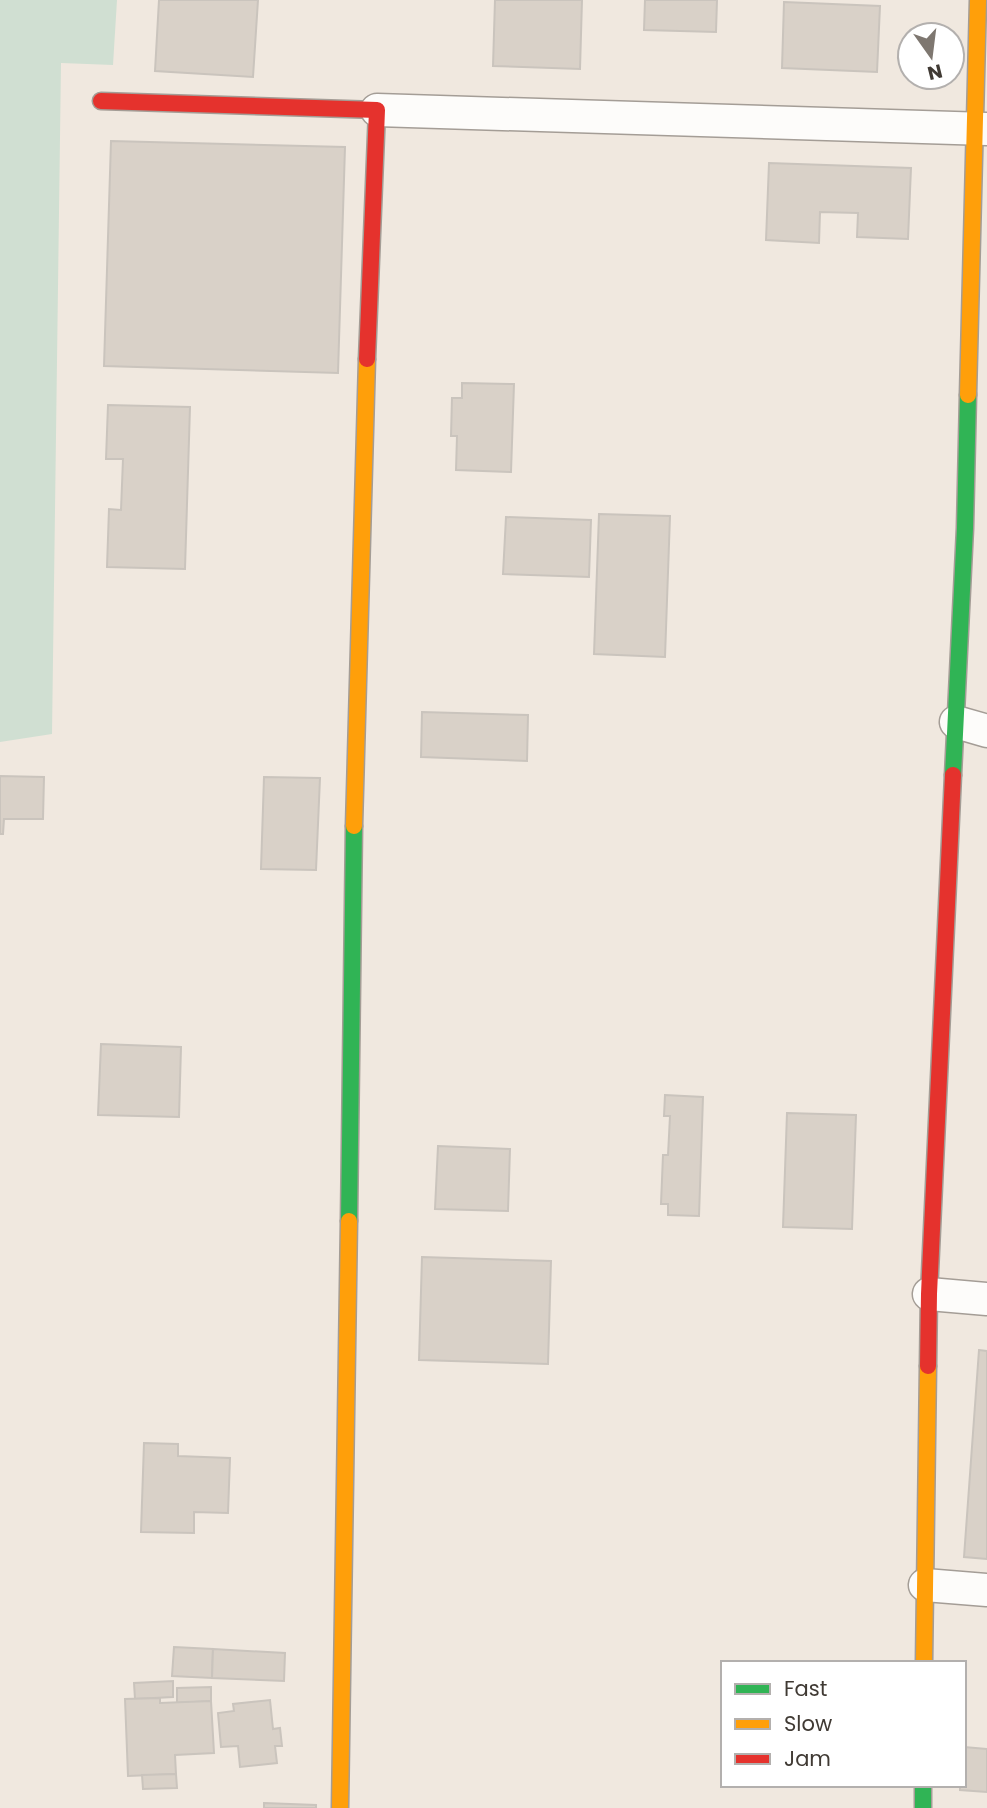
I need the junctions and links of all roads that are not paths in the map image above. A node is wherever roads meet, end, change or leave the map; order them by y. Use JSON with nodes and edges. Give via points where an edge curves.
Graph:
{"nodes":[{"id":1,"x":978,"y":0,"type":"edge"},
{"id":2,"x":101,"y":101,"type":"dead end"},
{"id":3,"x":377,"y":110,"type":"junction"},
{"id":4,"x":980,"y":129,"type":"edge"},
{"id":5,"x":976,"y":529,"type":"edge"},
{"id":6,"x":956,"y":722,"type":"junction"},
{"id":7,"x":987,"y":731,"type":"edge"},
{"id":8,"x":929,"y":1294,"type":"junction"},
{"id":9,"x":987,"y":1299,"type":"edge"},
{"id":10,"x":925,"y":1585,"type":"junction"},
{"id":11,"x":987,"y":1590,"type":"edge"},
{"id":12,"x":924,"y":1661,"type":"edge"},
{"id":13,"x":923,"y":1787,"type":"edge"},
{"id":14,"x":340,"y":1808,"type":"edge"},
{"id":15,"x":923,"y":1808,"type":"edge"}],
"edges":[{"from":1,"to":4,"type":"street"},
{"from":2,"to":3,"type":"street"},
{"from":3,"to":4,"type":"street"},
{"from":3,"to":14,"type":"street","via":[[354,803]]},
{"from":4,"to":5,"type":"street"},
{"from":5,"to":6,"type":"street"},
{"from":6,"to":7,"type":"street"},
{"from":6,"to":8,"type":"street"},
{"from":8,"to":9,"type":"street"},
{"from":8,"to":10,"type":"street"},
{"from":10,"to":11,"type":"street"},
{"from":10,"to":12,"type":"street"},
{"from":13,"to":15,"type":"street"}]}
